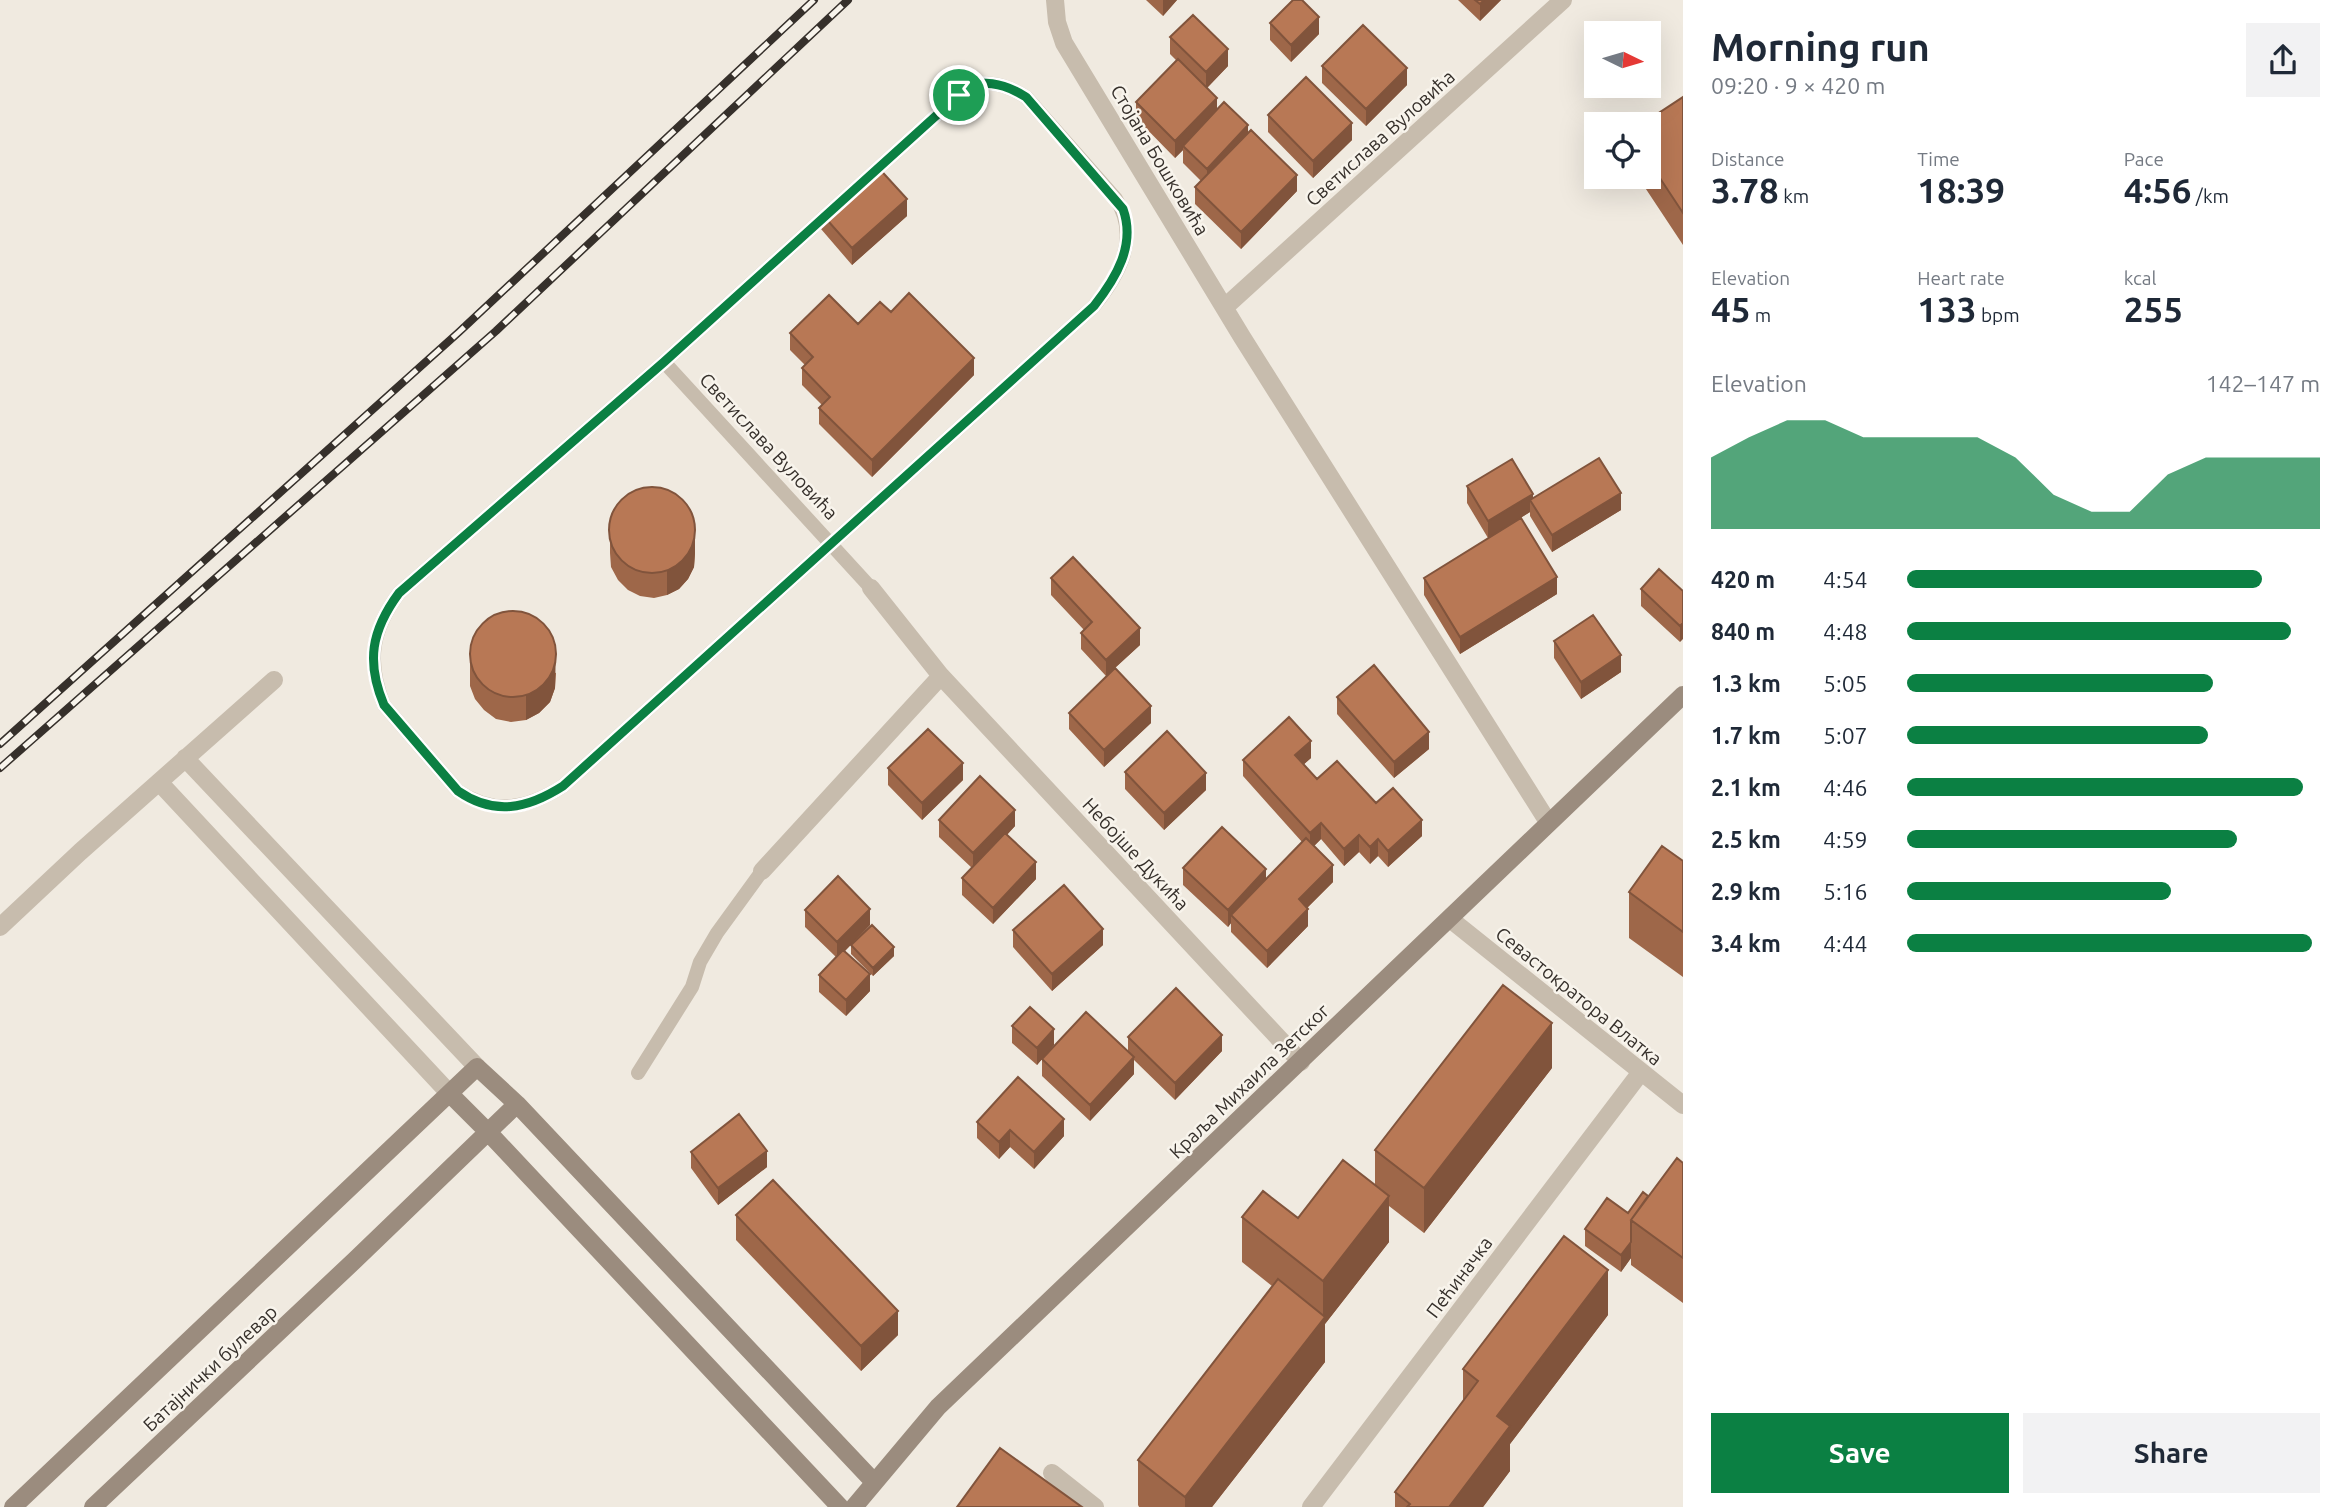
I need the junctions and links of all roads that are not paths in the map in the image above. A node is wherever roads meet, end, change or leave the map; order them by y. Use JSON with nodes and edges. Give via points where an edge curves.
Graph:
{"nodes":[{"id":1,"x":1055,"y":0,"type":"edge"},
{"id":2,"x":1563,"y":0,"type":"edge"},
{"id":3,"x":1225,"y":307,"type":"junction"},
{"id":4,"x":664,"y":362,"type":"junction"},
{"id":5,"x":831,"y":544,"type":"junction"},
{"id":6,"x":871,"y":589,"type":"joint"},
{"id":7,"x":941,"y":676,"type":"junction"},
{"id":8,"x":274,"y":680,"type":"dead end"},
{"id":9,"x":1683,"y":695,"type":"edge"},
{"id":10,"x":185,"y":758,"type":"junction"},
{"id":11,"x":159,"y":782,"type":"junction"},
{"id":12,"x":1548,"y":822,"type":"junction"},
{"id":13,"x":762,"y":871,"type":"joint"},
{"id":14,"x":1450,"y":919,"type":"junction"},
{"id":15,"x":0,"y":927,"type":"edge"},
{"id":16,"x":1301,"y":1062,"type":"junction"},
{"id":17,"x":477,"y":1067,"type":"junction"},
{"id":18,"x":1640,"y":1072,"type":"junction"},
{"id":19,"x":638,"y":1073,"type":"dead end"},
{"id":20,"x":450,"y":1094,"type":"junction"},
{"id":21,"x":517,"y":1104,"type":"junction"},
{"id":22,"x":1683,"y":1105,"type":"edge"},
{"id":23,"x":489,"y":1133,"type":"junction"},
{"id":24,"x":1052,"y":1473,"type":"dead end"},
{"id":25,"x":874,"y":1482,"type":"junction"},
{"id":26,"x":13,"y":1507,"type":"edge"},
{"id":27,"x":93,"y":1507,"type":"edge"},
{"id":28,"x":840,"y":1507,"type":"edge"},
{"id":29,"x":854,"y":1507,"type":"edge"},
{"id":30,"x":1096,"y":1507,"type":"edge"},
{"id":31,"x":1311,"y":1507,"type":"edge"}],
"edges":[{"from":1,"to":3,"type":"street","name":"Стојана Бошковића","via":[[1064,43]]},
{"from":2,"to":3,"type":"street","name":"Светислава Вуловића"},
{"from":3,"to":12,"type":"street","name":"Стојана Бошковића"},
{"from":4,"to":5,"type":"lane","name":"Светислава Вуловића"},
{"from":4,"to":5,"type":"lane","via":[[412,580],[379,625],[374,676],[384,705],[458,791],[484,804],[513,807],[563,786]]},
{"from":4,"to":5,"type":"lane","via":[[969,87],[999,83],[1026,97],[1123,209],[1128,231],[1122,261],[1094,306]]},
{"from":5,"to":6,"type":"lane","name":"Светислава Вуловића"},
{"from":6,"to":7,"type":"street","name":"Небојше Дукића"},
{"from":7,"to":13,"type":"street"},
{"from":7,"to":16,"type":"street","name":"Небојше Дукића"},
{"from":8,"to":10,"type":"street"},
{"from":9,"to":12,"type":"street","name":"Краља Михаила Зетског"},
{"from":10,"to":11,"type":"street"},
{"from":10,"to":17,"type":"street"},
{"from":11,"to":15,"type":"street"},
{"from":11,"to":20,"type":"street"},
{"from":12,"to":14,"type":"street","name":"Краља Михаила Зетског"},
{"from":13,"to":19,"type":"lane","via":[[700,962],[692,987]]},
{"from":14,"to":16,"type":"street","name":"Краља Михаила Зетског"},
{"from":14,"to":18,"type":"street","name":"Севастократора Влатка"},
{"from":16,"to":25,"type":"street","name":"Краља Михаила Зетског","via":[[938,1407]]},
{"from":17,"to":20,"type":"street","name":"Батајнички булевар"},
{"from":17,"to":21,"type":"street"},
{"from":18,"to":22,"type":"street","name":"Севастократора Влатка"},
{"from":18,"to":31,"type":"street","name":"Пећиначка"},
{"from":20,"to":23,"type":"street"},
{"from":20,"to":26,"type":"street","name":"Батајнички булевар"},
{"from":21,"to":23,"type":"street","name":"Батајнички булевар"},
{"from":21,"to":25,"type":"street"},
{"from":23,"to":27,"type":"street","name":"Батајнички булевар"},
{"from":23,"to":28,"type":"street"},
{"from":24,"to":30,"type":"street"},
{"from":25,"to":29,"type":"street","name":"Краља Михаила Зетског"}]}
